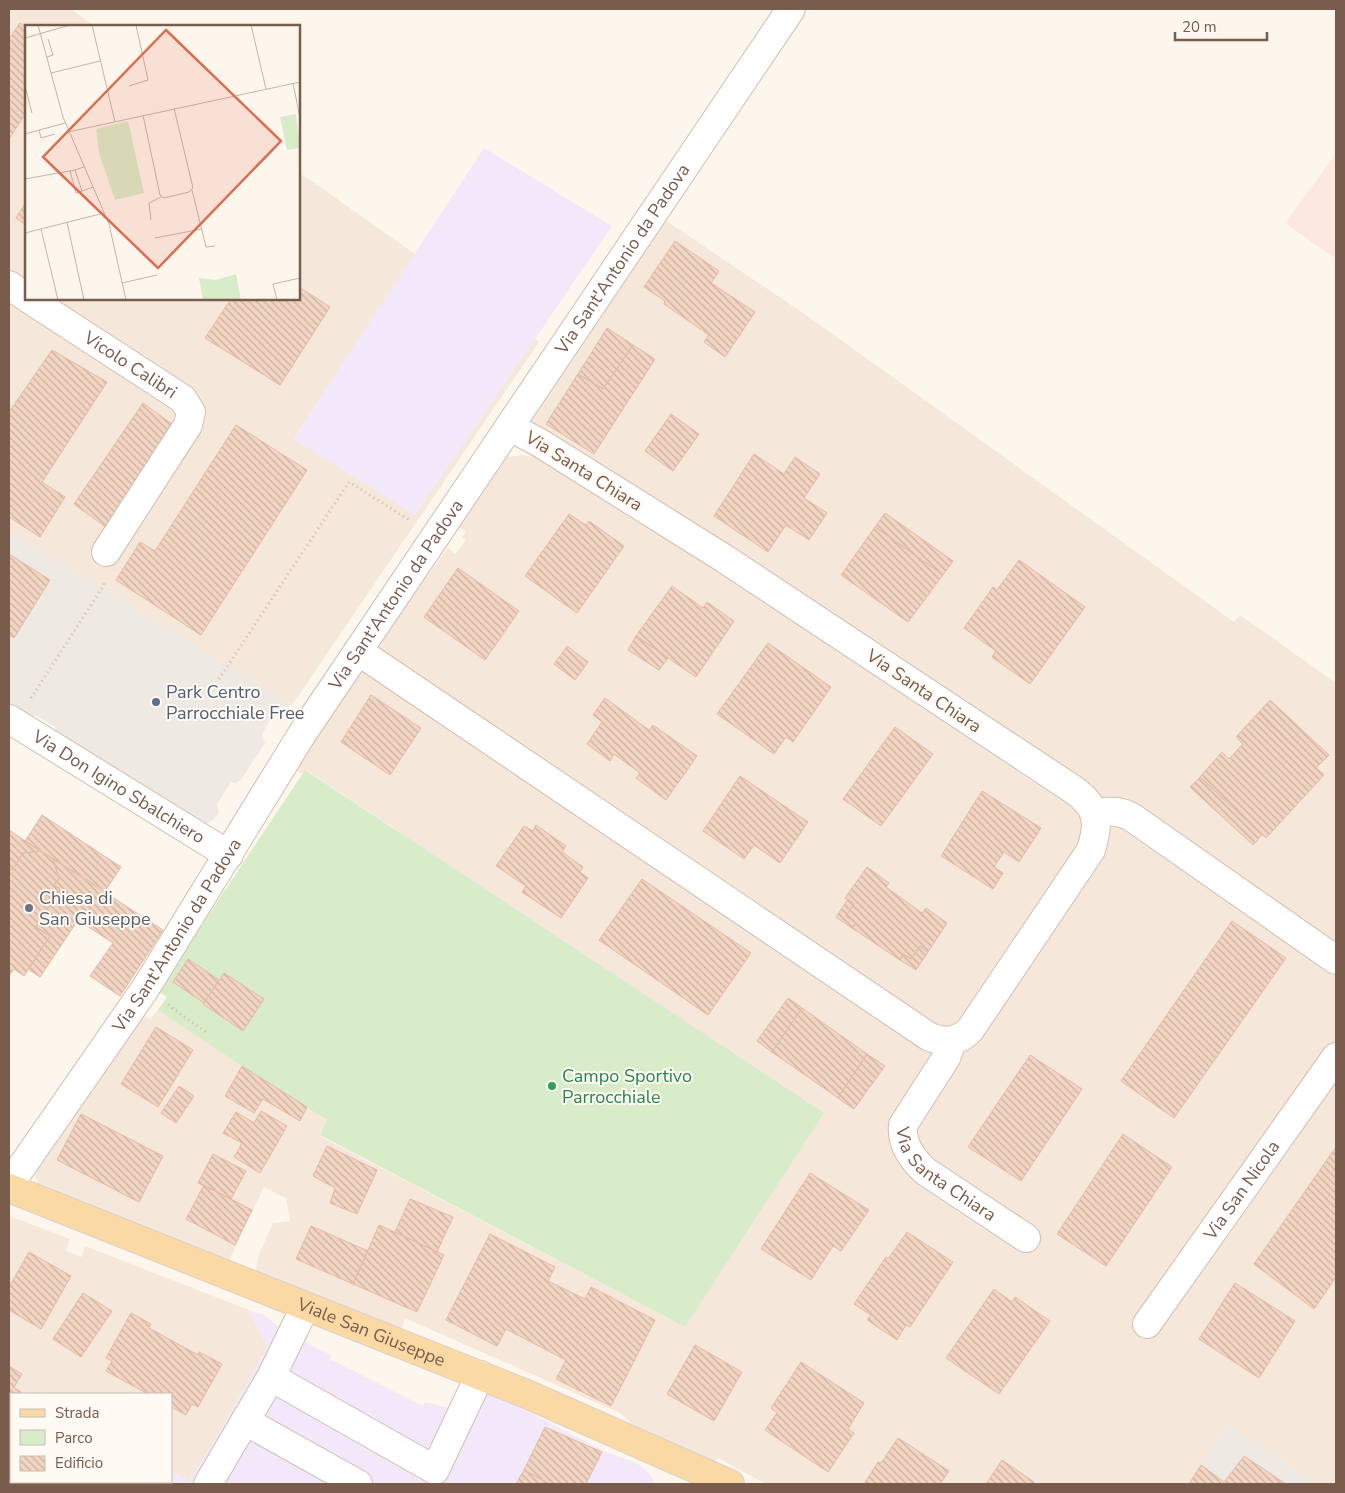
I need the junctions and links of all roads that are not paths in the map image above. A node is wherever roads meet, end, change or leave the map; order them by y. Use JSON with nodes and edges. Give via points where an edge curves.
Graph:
{"nodes":[{"id":1,"x":791,"y":9,"type":"edge"},
{"id":2,"x":9,"y":285,"type":"edge"},
{"id":3,"x":25,"y":296,"type":"edge"},
{"id":4,"x":31,"y":300,"type":"edge"},
{"id":5,"x":510,"y":427,"type":"junction"},
{"id":6,"x":106,"y":552,"type":"road end"},
{"id":7,"x":358,"y":651,"type":"junction"},
{"id":8,"x":17,"y":713,"type":"edge"},
{"id":9,"x":1095,"y":813,"type":"junction"},
{"id":10,"x":229,"y":855,"type":"junction"},
{"id":11,"x":1336,"y":960,"type":"edge"},
{"id":12,"x":948,"y":1041,"type":"junction"},
{"id":13,"x":1336,"y":1057,"type":"edge"},
{"id":14,"x":9,"y":1187,"type":"edge"},
{"id":15,"x":1026,"y":1238,"type":"dead end"},
{"id":16,"x":305,"y":1307,"type":"junction"},
{"id":17,"x":1147,"y":1324,"type":"dead end"},
{"id":18,"x":480,"y":1375,"type":"junction"},
{"id":19,"x":271,"y":1377,"type":"junction"},
{"id":20,"x":245,"y":1421,"type":"junction"},
{"id":21,"x":691,"y":1476,"type":"edge"},
{"id":22,"x":431,"y":1477,"type":"edge"},
{"id":23,"x":208,"y":1484,"type":"edge"},
{"id":24,"x":358,"y":1484,"type":"edge"},
{"id":25,"x":730,"y":1484,"type":"edge"}],
"edges":[{"from":1,"to":5,"type":"street","name":"Via Sant'Antonio da Padova"},
{"from":2,"to":3,"type":"street","name":"Vicolo Calibri"},
{"from":4,"to":6,"type":"street","name":"Vicolo Calibri","via":[[183,400],[191,412],[188,424]]},
{"from":5,"to":7,"type":"street","name":"Via Sant'Antonio da Padova"},
{"from":5,"to":9,"type":"street","name":"Via Santa Chiara","via":[[725,559],[1074,790]]},
{"from":7,"to":10,"type":"street","name":"Via Sant'Antonio da Padova","via":[[302,734]]},
{"from":7,"to":12,"type":"street","via":[[928,1036]]},
{"from":8,"to":10,"type":"street","name":"Via Don Igino Sbalchiero"},
{"from":9,"to":11,"type":"street","via":[[1123,812],[1133,818]]},
{"from":9,"to":12,"type":"street","via":[[1096,834],[1091,850],[970,1030],[960,1038]]},
{"from":10,"to":14,"type":"street","name":"Via Sant'Antonio da Padova","via":[[145,989]]},
{"from":12,"to":15,"type":"street","name":"Via Santa Chiara","via":[[946,1058],[904,1125],[902,1132],[907,1147],[925,1171]]},
{"from":13,"to":17,"type":"street","name":"Via San Nicola"},
{"from":14,"to":16,"type":"main road","name":"Viale San Giuseppe"},
{"from":16,"to":18,"type":"main road","name":"Viale San Giuseppe"},
{"from":16,"to":19,"type":"street"},
{"from":18,"to":21,"type":"main road","name":"Viale San Giuseppe","via":[[574,1414]]},
{"from":18,"to":22,"type":"street"},
{"from":19,"to":20,"type":"street"},
{"from":19,"to":22,"type":"street"},
{"from":20,"to":23,"type":"street"},
{"from":20,"to":24,"type":"street"},
{"from":21,"to":25,"type":"main road","name":"Viale San Giuseppe"}]}
